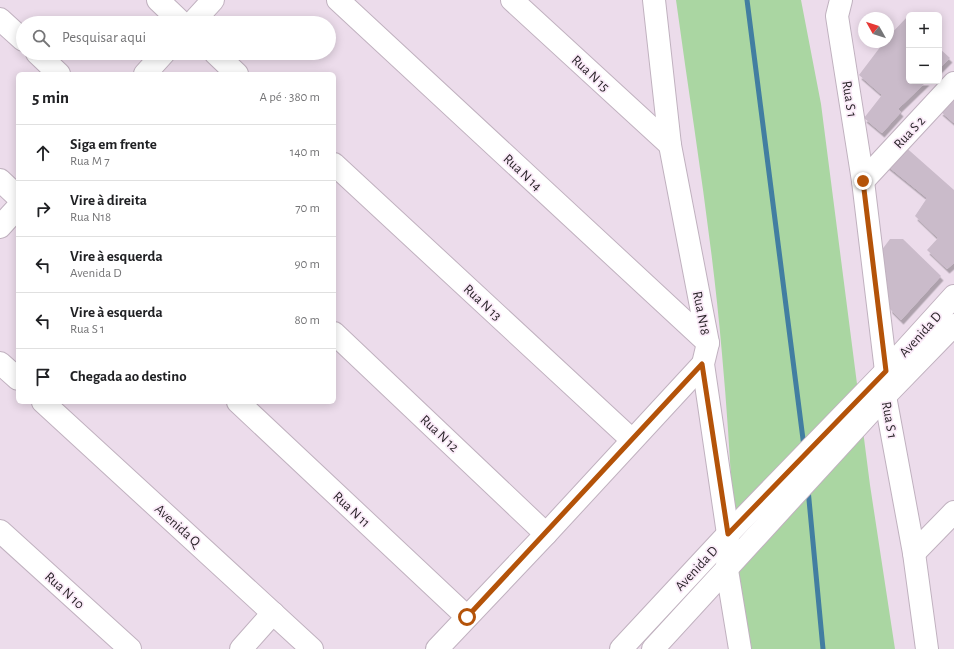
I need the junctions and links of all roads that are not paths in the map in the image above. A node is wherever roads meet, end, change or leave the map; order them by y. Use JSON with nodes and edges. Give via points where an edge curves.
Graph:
{"nodes":[{"id":1,"x":158,"y":0,"type":"edge"},
{"id":2,"x":213,"y":0,"type":"edge"},
{"id":3,"x":338,"y":0,"type":"edge"},
{"id":4,"x":512,"y":0,"type":"edge"},
{"id":5,"x":654,"y":0,"type":"edge"},
{"id":6,"x":841,"y":0,"type":"edge"},
{"id":7,"x":175,"y":16,"type":"edge"},
{"id":8,"x":198,"y":16,"type":"edge"},
{"id":9,"x":0,"y":19,"type":"edge"},
{"id":10,"x":16,"y":34,"type":"edge"},
{"id":11,"x":44,"y":60,"type":"edge"},
{"id":12,"x":158,"y":60,"type":"edge"},
{"id":13,"x":222,"y":60,"type":"edge"},
{"id":14,"x":57,"y":72,"type":"edge"},
{"id":15,"x":147,"y":72,"type":"edge"},
{"id":16,"x":235,"y":72,"type":"edge"},
{"id":17,"x":954,"y":83,"type":"edge"},
{"id":18,"x":670,"y":146,"type":"junction"},
{"id":19,"x":336,"y":166,"type":"edge"},
{"id":20,"x":0,"y":180,"type":"edge"},
{"id":21,"x":863,"y":181,"type":"junction"},
{"id":22,"x":16,"y":195,"type":"edge"},
{"id":23,"x":16,"y":209,"type":"edge"},
{"id":24,"x":0,"y":227,"type":"edge"},
{"id":25,"x":954,"y":296,"type":"edge"},
{"id":26,"x":954,"y":325,"type":"edge"},
{"id":27,"x":336,"y":335,"type":"edge"},
{"id":28,"x":708,"y":343,"type":"junction"},
{"id":29,"x":0,"y":363,"type":"edge"},
{"id":30,"x":702,"y":364,"type":"junction"},
{"id":31,"x":886,"y":371,"type":"junction"},
{"id":32,"x":16,"y":377,"type":"edge"},
{"id":33,"x":886,"y":396,"type":"junction"},
{"id":34,"x":45,"y":404,"type":"edge"},
{"id":35,"x":240,"y":404,"type":"edge"},
{"id":36,"x":632,"y":440,"type":"junction"},
{"id":37,"x":802,"y":472,"type":"junction"},
{"id":38,"x":954,"y":512,"type":"edge"},
{"id":39,"x":0,"y":531,"type":"edge"},
{"id":40,"x":546,"y":534,"type":"junction"},
{"id":41,"x":728,"y":534,"type":"junction"},
{"id":42,"x":914,"y":553,"type":"junction"},
{"id":43,"x":727,"y":570,"type":"junction"},
{"id":44,"x":273,"y":613,"type":"junction"},
{"id":45,"x":467,"y":617,"type":"junction"},
{"id":46,"x":130,"y":649,"type":"edge"},
{"id":47,"x":241,"y":649,"type":"edge"},
{"id":48,"x":312,"y":649,"type":"edge"},
{"id":49,"x":437,"y":649,"type":"edge"},
{"id":50,"x":621,"y":649,"type":"edge"},
{"id":51,"x":653,"y":649,"type":"edge"},
{"id":52,"x":740,"y":649,"type":"edge"},
{"id":53,"x":927,"y":649,"type":"edge"}],
"edges":[{"from":1,"to":7,"type":"street"},
{"from":2,"to":8,"type":"street"},
{"from":3,"to":28,"type":"street","name":"Rua N 14"},
{"from":4,"to":18,"type":"street","name":"Rua N 15"},
{"from":5,"to":18,"type":"street","name":"Rua N18"},
{"from":6,"to":21,"type":"street","name":"Rua S 1","via":[[837,16]]},
{"from":9,"to":10,"type":"street"},
{"from":11,"to":14,"type":"street"},
{"from":12,"to":15,"type":"street"},
{"from":13,"to":16,"type":"street"},
{"from":17,"to":21,"type":"street","name":"Rua S 2"},
{"from":18,"to":28,"type":"street","name":"Rua N18"},
{"from":19,"to":36,"type":"street","name":"Rua N 13"},
{"from":20,"to":22,"type":"street"},
{"from":21,"to":31,"type":"street","name":"Rua S 1"},
{"from":23,"to":24,"type":"street"},
{"from":25,"to":31,"type":"street","name":"Avenida D"},
{"from":26,"to":33,"type":"street","name":"Avenida D"},
{"from":27,"to":40,"type":"street","name":"Rua N 12"},
{"from":28,"to":30,"type":"street","name":"Rua N18"},
{"from":29,"to":32,"type":"street"},
{"from":30,"to":36,"type":"street"},
{"from":30,"to":41,"type":"street","name":"Rua N18"},
{"from":31,"to":33,"type":"street","name":"Rua S 1"},
{"from":31,"to":37,"type":"street","name":"Avenida D"},
{"from":33,"to":37,"type":"street","name":"Avenida D"},
{"from":33,"to":42,"type":"street","name":"Rua S 1"},
{"from":34,"to":44,"type":"street","name":"Avenida Q"},
{"from":35,"to":45,"type":"street","name":"Rua N 11"},
{"from":36,"to":40,"type":"street"},
{"from":37,"to":41,"type":"street","name":"Avenida D"},
{"from":37,"to":43,"type":"street","name":"Avenida D"},
{"from":38,"to":42,"type":"street"},
{"from":39,"to":46,"type":"street","name":"Rua N 10"},
{"from":40,"to":45,"type":"street"},
{"from":41,"to":43,"type":"street","name":"Rua N18"},
{"from":41,"to":50,"type":"street","name":"Avenida D"},
{"from":42,"to":53,"type":"street","name":"Rua S 1"},
{"from":43,"to":51,"type":"street","name":"Avenida D"},
{"from":43,"to":52,"type":"street","name":"Rua N18"},
{"from":44,"to":47,"type":"street"},
{"from":44,"to":48,"type":"street","name":"Avenida Q"},
{"from":45,"to":49,"type":"street"}]}
